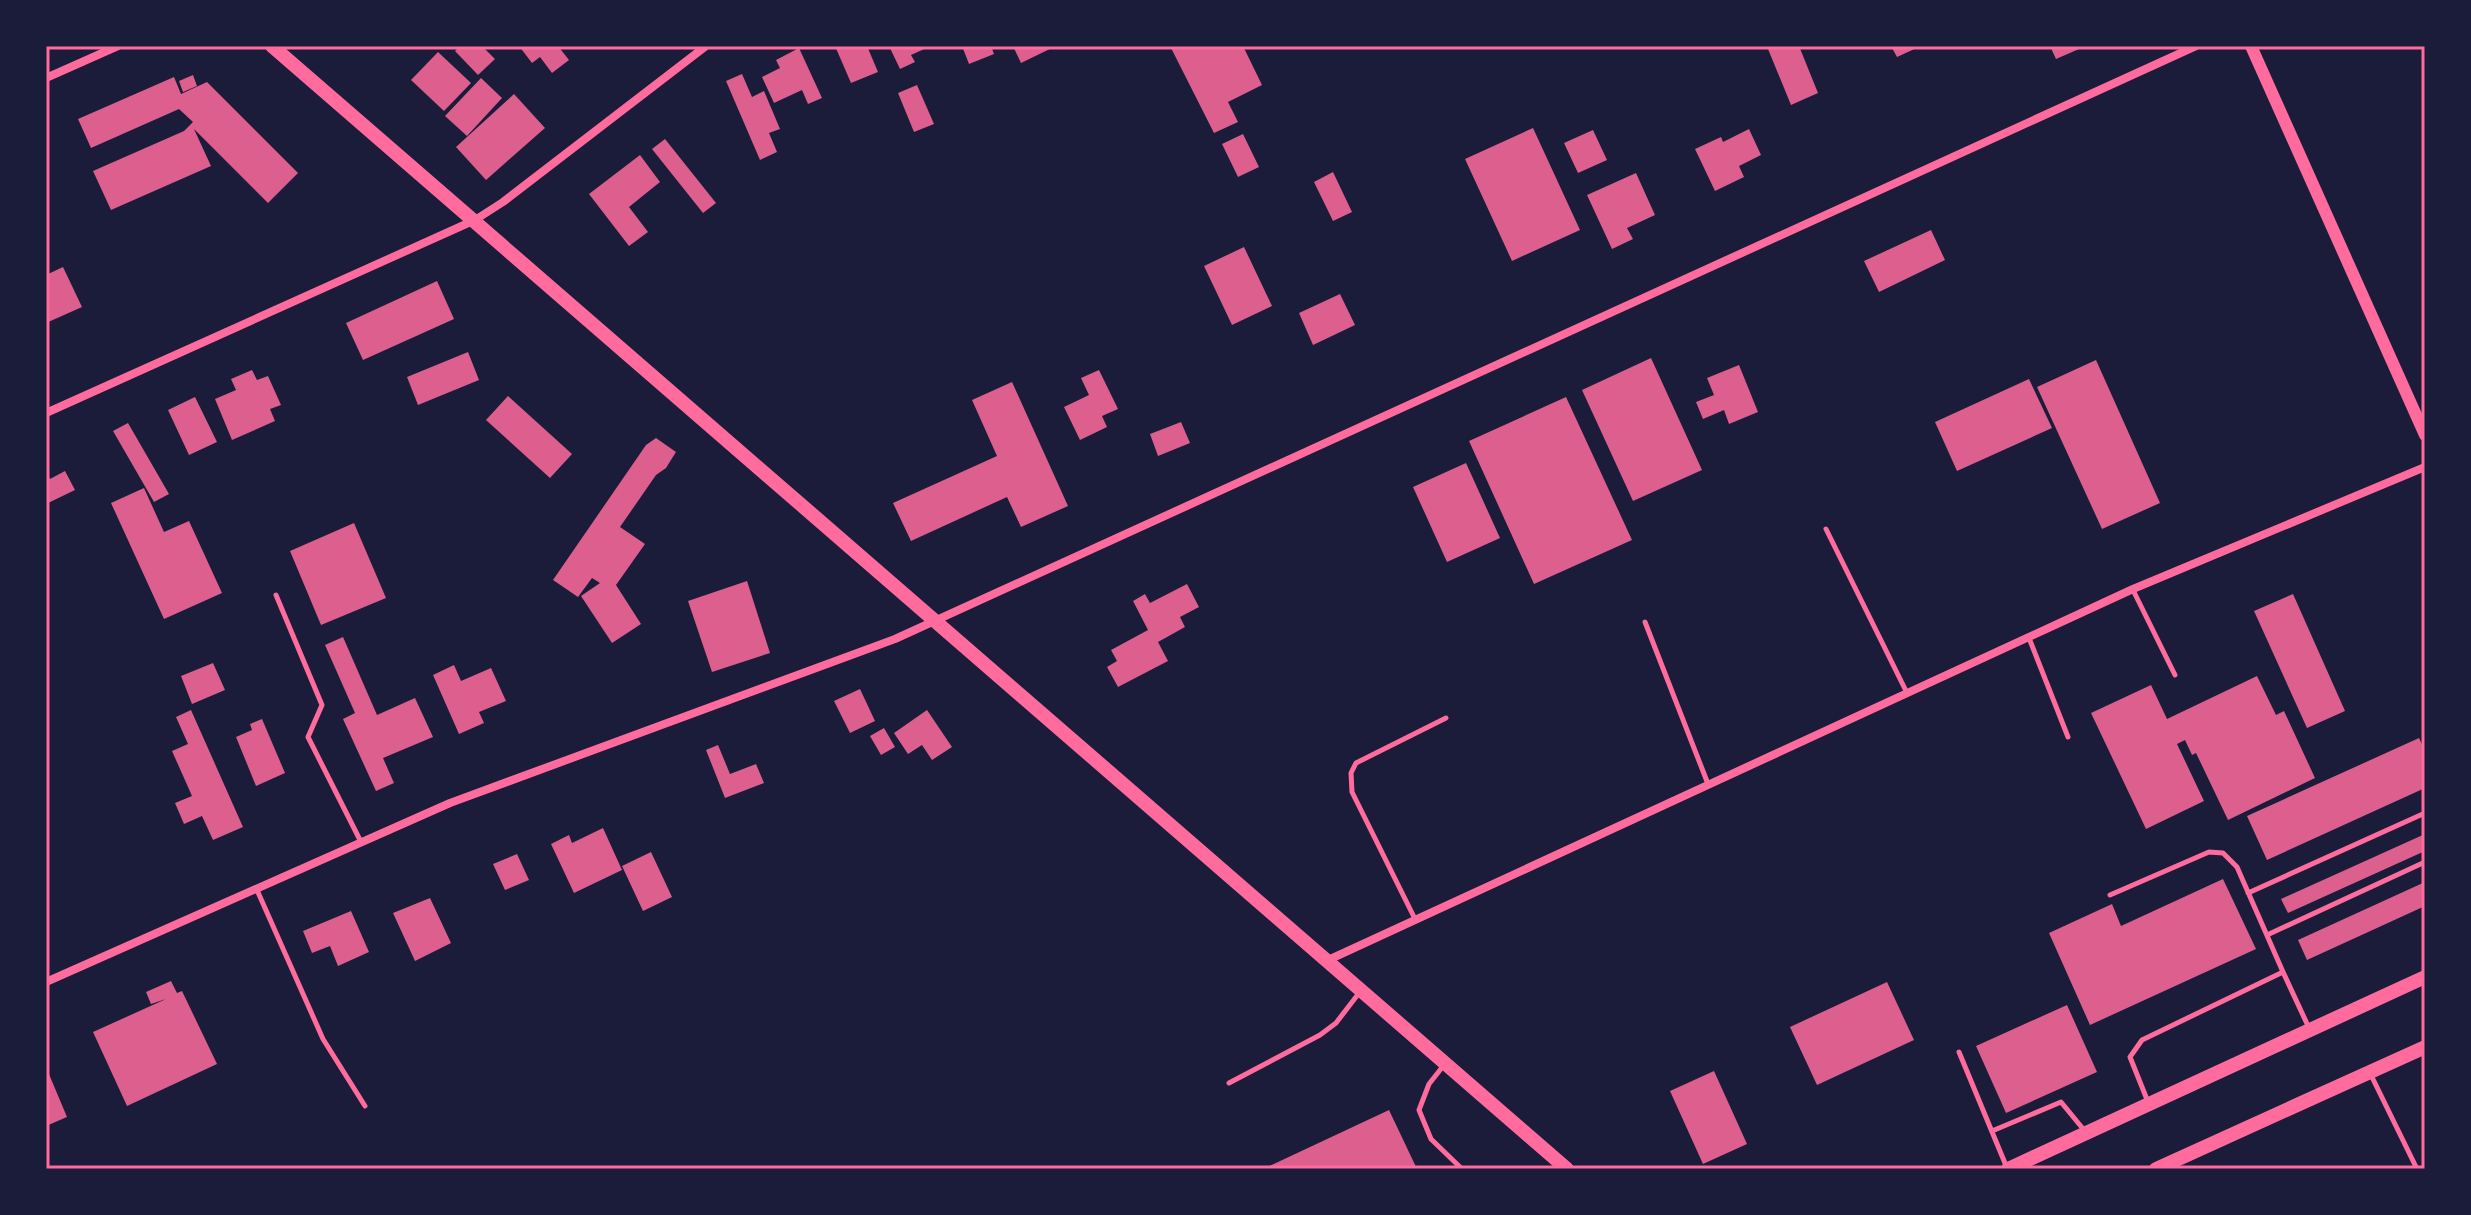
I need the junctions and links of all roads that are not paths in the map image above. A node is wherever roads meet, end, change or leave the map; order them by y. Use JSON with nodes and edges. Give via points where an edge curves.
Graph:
{"nodes":[{"id":1,"x":118,"y":46,"type":"edge"},
{"id":2,"x":272,"y":46,"type":"edge"},
{"id":3,"x":706,"y":46,"type":"edge"},
{"id":4,"x":2196,"y":46,"type":"edge"},
{"id":5,"x":2251,"y":46,"type":"edge"},
{"id":6,"x":46,"y":78,"type":"edge"},
{"id":7,"x":475,"y":220,"type":"junction"},
{"id":8,"x":46,"y":413,"type":"edge"},
{"id":9,"x":2425,"y":435,"type":"edge"},
{"id":10,"x":2425,"y":467,"type":"edge"},
{"id":11,"x":1826,"y":529,"type":"dead end"},
{"id":12,"x":2133,"y":589,"type":"junction"},
{"id":13,"x":276,"y":595,"type":"dead end"},
{"id":14,"x":937,"y":620,"type":"junction"},
{"id":15,"x":1645,"y":622,"type":"dead end"},
{"id":16,"x":2029,"y":637,"type":"junction"},
{"id":17,"x":2175,"y":675,"type":"dead end"},
{"id":18,"x":1907,"y":693,"type":"junction"},
{"id":19,"x":1446,"y":718,"type":"dead end"},
{"id":20,"x":2068,"y":737,"type":"dead end"},
{"id":21,"x":1708,"y":784,"type":"junction"},
{"id":22,"x":2425,"y":813,"type":"edge"},
{"id":23,"x":361,"y":842,"type":"junction"},
{"id":24,"x":2425,"y":862,"type":"edge"},
{"id":25,"x":257,"y":890,"type":"junction"},
{"id":26,"x":2248,"y":893,"type":"junction"},
{"id":27,"x":2110,"y":895,"type":"dead end"},
{"id":28,"x":1415,"y":919,"type":"junction"},
{"id":29,"x":2267,"y":935,"type":"junction"},
{"id":30,"x":1325,"y":962,"type":"junction"},
{"id":31,"x":2283,"y":972,"type":"junction"},
{"id":32,"x":2425,"y":977,"type":"edge"},
{"id":33,"x":46,"y":982,"type":"edge"},
{"id":34,"x":1360,"y":992,"type":"junction"},
{"id":35,"x":2309,"y":1028,"type":"junction"},
{"id":36,"x":2425,"y":1047,"type":"edge"},
{"id":37,"x":1959,"y":1052,"type":"dead end"},
{"id":38,"x":1444,"y":1064,"type":"junction"},
{"id":39,"x":2370,"y":1072,"type":"junction"},
{"id":40,"x":1229,"y":1083,"type":"dead end"},
{"id":41,"x":2148,"y":1103,"type":"junction"},
{"id":42,"x":365,"y":1106,"type":"dead end"},
{"id":43,"x":1992,"y":1131,"type":"junction"},
{"id":44,"x":2086,"y":1132,"type":"junction"},
{"id":45,"x":1564,"y":1168,"type":"edge"},
{"id":46,"x":1462,"y":1169,"type":"edge"},
{"id":47,"x":2008,"y":1169,"type":"edge"},
{"id":48,"x":2156,"y":1169,"type":"edge"},
{"id":49,"x":2417,"y":1169,"type":"edge"}],
"edges":[{"from":1,"to":6,"type":"street"},
{"from":2,"to":7,"type":"main road"},
{"from":3,"to":7,"type":"street"},
{"from":4,"to":14,"type":"street"},
{"from":5,"to":9,"type":"street"},
{"from":7,"to":8,"type":"street"},
{"from":7,"to":14,"type":"main road"},
{"from":10,"to":12,"type":"street"},
{"from":11,"to":18,"type":"lane"},
{"from":12,"to":16,"type":"street"},
{"from":12,"to":17,"type":"lane"},
{"from":13,"to":23,"type":"lane","via":[[322,705],[308,737]]},
{"from":14,"to":23,"type":"street","via":[[450,803]]},
{"from":14,"to":30,"type":"main road"},
{"from":15,"to":21,"type":"lane"},
{"from":16,"to":18,"type":"street"},
{"from":16,"to":20,"type":"lane"},
{"from":18,"to":21,"type":"street"},
{"from":19,"to":28,"type":"lane","via":[[1356,763],[1351,773],[1352,792]]},
{"from":21,"to":28,"type":"street"},
{"from":22,"to":26,"type":"lane"},
{"from":23,"to":25,"type":"street"},
{"from":24,"to":29,"type":"lane"},
{"from":25,"to":33,"type":"street"},
{"from":25,"to":42,"type":"lane","via":[[323,1039]]},
{"from":26,"to":27,"type":"lane","via":[[2230,858],[2216,851]]},
{"from":26,"to":29,"type":"lane"},
{"from":28,"to":30,"type":"street"},
{"from":29,"to":31,"type":"lane"},
{"from":30,"to":34,"type":"main road"},
{"from":31,"to":35,"type":"lane"},
{"from":31,"to":41,"type":"lane","via":[[2142,1040],[2130,1057]]},
{"from":32,"to":35,"type":"main road"},
{"from":34,"to":38,"type":"main road"},
{"from":34,"to":40,"type":"lane","via":[[1320,1035]]},
{"from":35,"to":41,"type":"main road"},
{"from":36,"to":39,"type":"main road"},
{"from":37,"to":43,"type":"lane"},
{"from":38,"to":45,"type":"main road"},
{"from":38,"to":46,"type":"lane","via":[[1419,1110],[1431,1139]]},
{"from":39,"to":48,"type":"main road"},
{"from":39,"to":49,"type":"lane"},
{"from":41,"to":44,"type":"main road"},
{"from":43,"to":44,"type":"lane","via":[[2061,1102]]},
{"from":43,"to":47,"type":"lane"},
{"from":44,"to":47,"type":"main road"}]}
